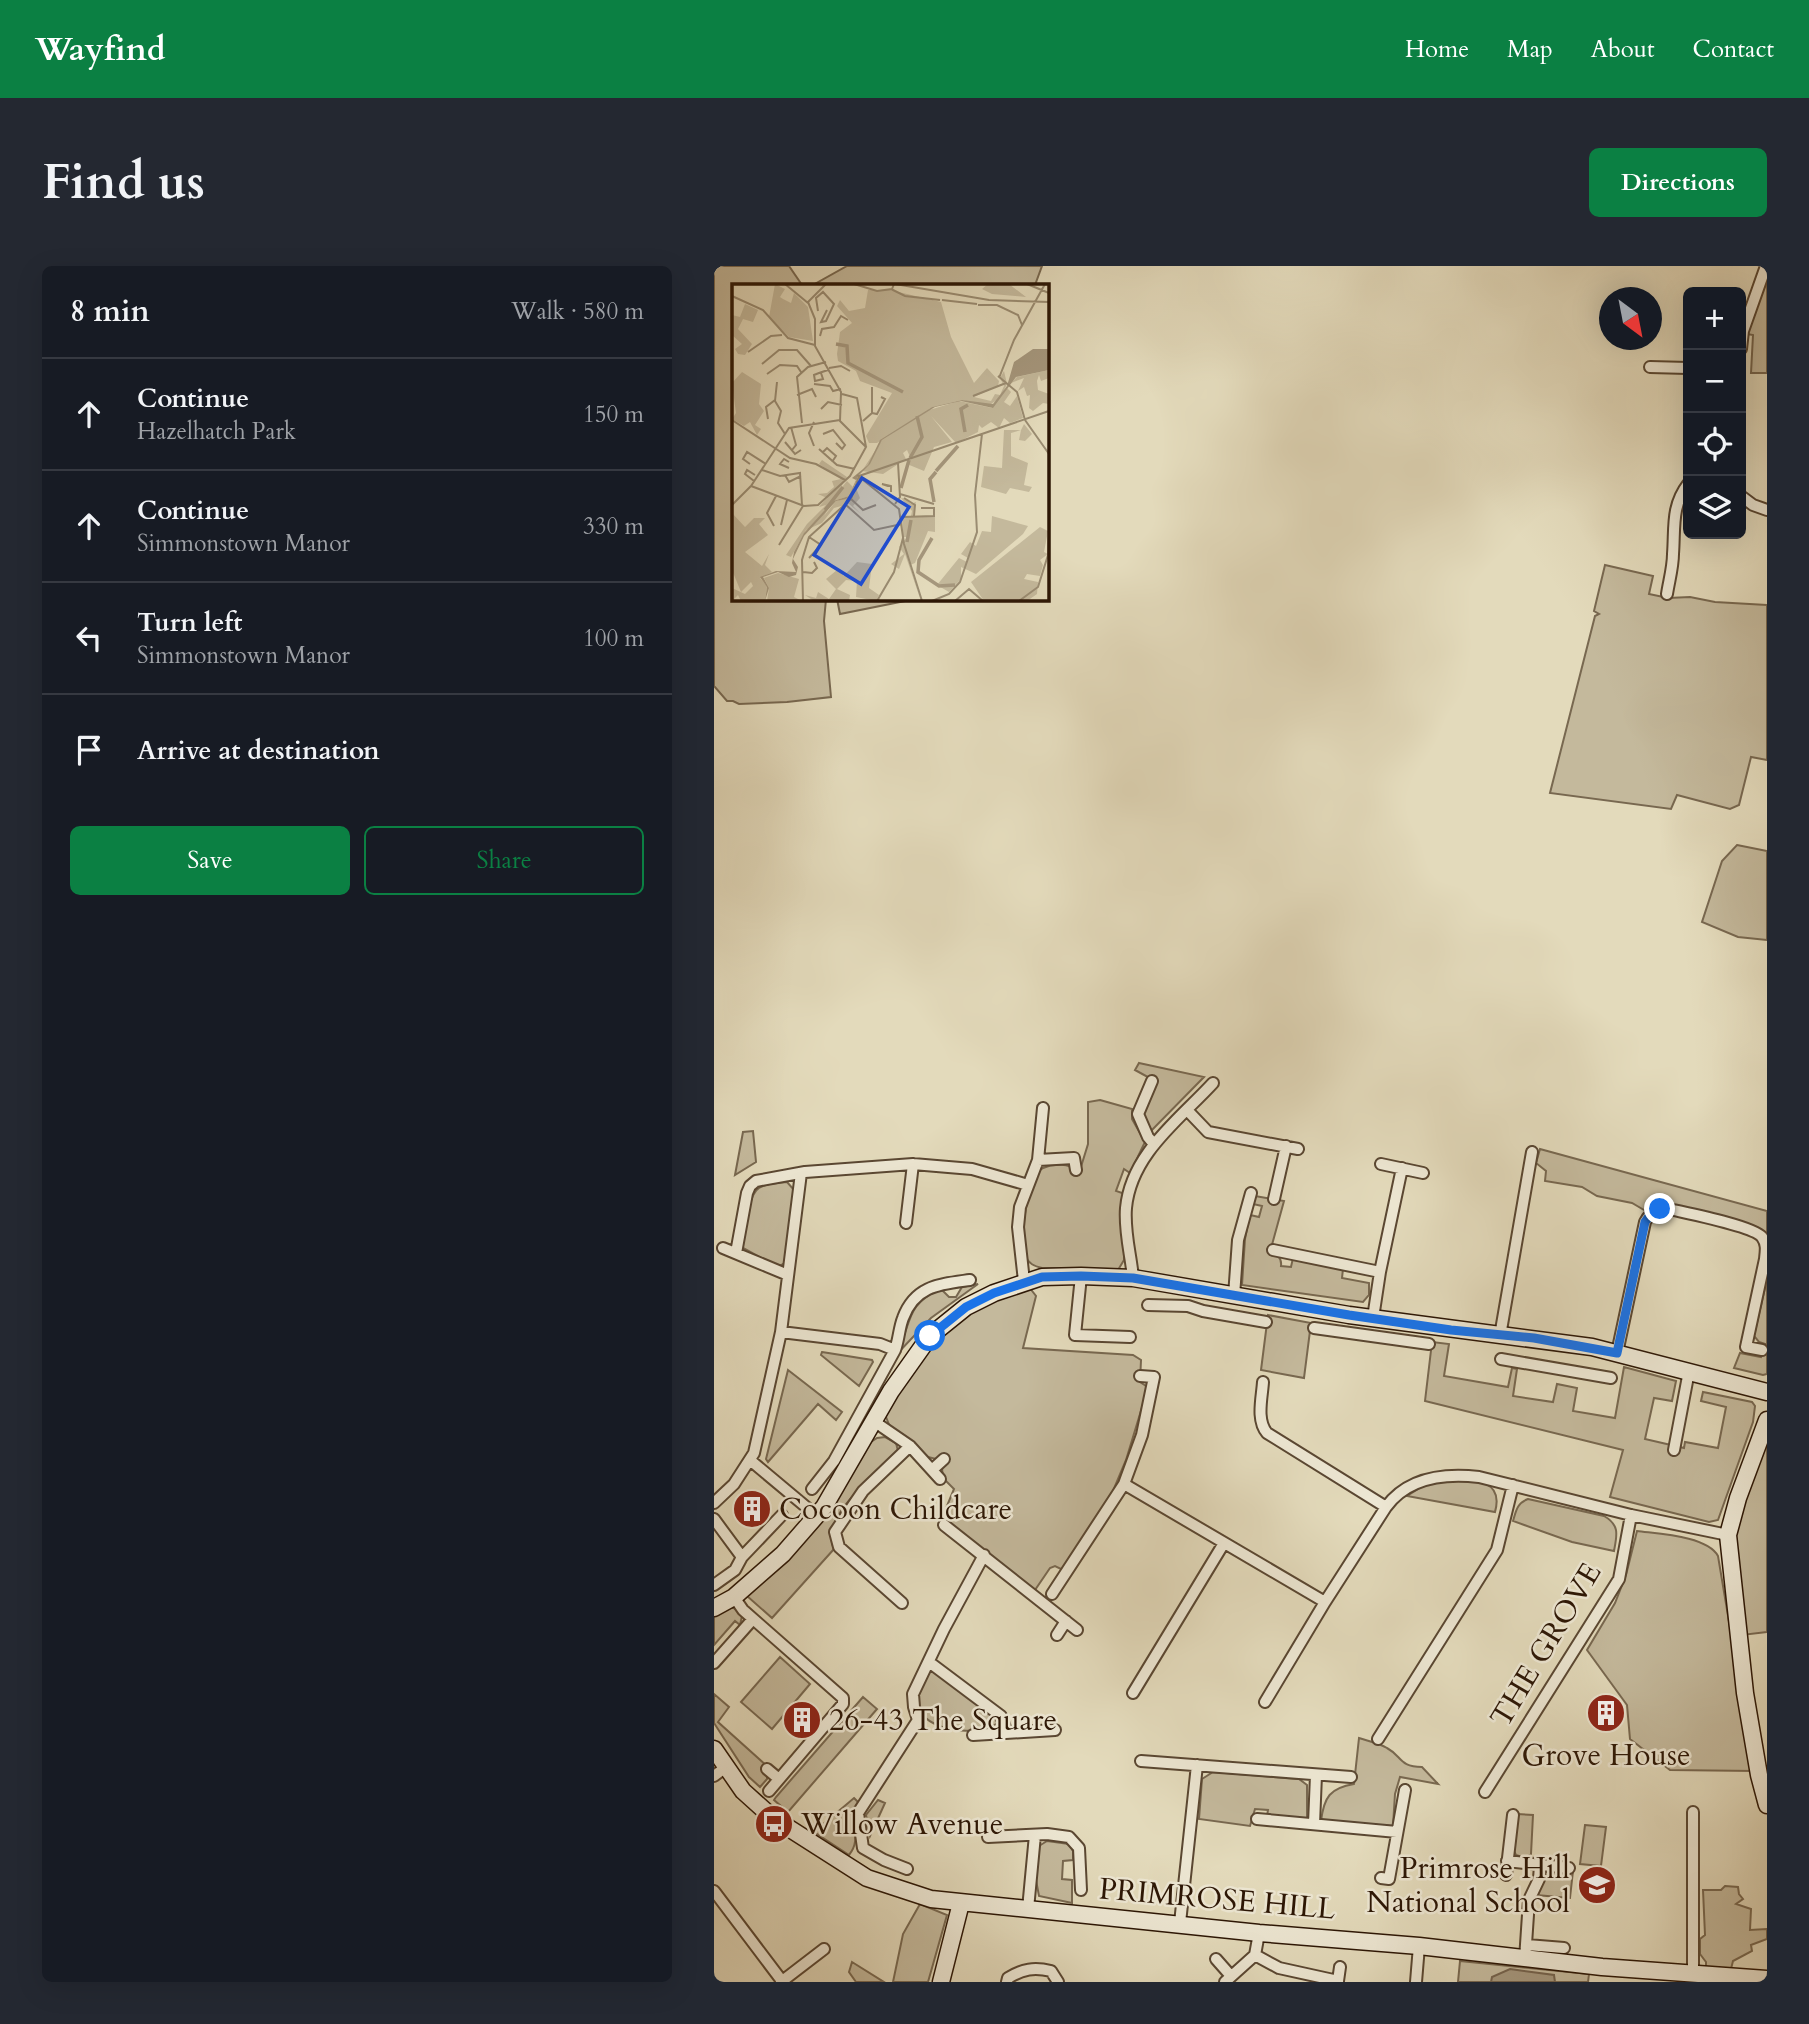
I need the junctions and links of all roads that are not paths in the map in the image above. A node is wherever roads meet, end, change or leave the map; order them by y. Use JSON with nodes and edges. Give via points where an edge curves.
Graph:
{"nodes":[{"id":1,"x":1766,"y":266,"type":"edge"},
{"id":2,"x":1746,"y":323,"type":"edge"},
{"id":3,"x":1650,"y":367,"type":"dead end"},
{"id":4,"x":1683,"y":368,"type":"edge"},
{"id":5,"x":1683,"y":491,"type":"edge"},
{"id":6,"x":1746,"y":500,"type":"edge"},
{"id":7,"x":1767,"y":510,"type":"edge"},
{"id":8,"x":1667,"y":594,"type":"dead end"},
{"id":9,"x":1152,"y":1081,"type":"dead end"},
{"id":10,"x":1213,"y":1083,"type":"dead end"},
{"id":11,"x":1043,"y":1108,"type":"dead end"},
{"id":12,"x":1187,"y":1110,"type":"junction"},
{"id":13,"x":1153,"y":1143,"type":"junction"},
{"id":14,"x":1286,"y":1146,"type":"junction"},
{"id":15,"x":1298,"y":1149,"type":"dead end"},
{"id":16,"x":1532,"y":1152,"type":"dead end"},
{"id":17,"x":1038,"y":1160,"type":"junction"},
{"id":18,"x":913,"y":1164,"type":"junction"},
{"id":19,"x":1381,"y":1164,"type":"dead end"},
{"id":20,"x":1402,"y":1168,"type":"junction"},
{"id":21,"x":1076,"y":1170,"type":"dead end"},
{"id":22,"x":801,"y":1173,"type":"junction"},
{"id":23,"x":1423,"y":1173,"type":"dead end"},
{"id":24,"x":1028,"y":1185,"type":"junction"},
{"id":25,"x":1251,"y":1193,"type":"dead end"},
{"id":26,"x":1274,"y":1199,"type":"dead end"},
{"id":27,"x":1248,"y":1208,"type":"junction"},
{"id":28,"x":1261,"y":1212,"type":"dead end"},
{"id":29,"x":906,"y":1223,"type":"dead end"},
{"id":30,"x":723,"y":1248,"type":"dead end"},
{"id":31,"x":1273,"y":1250,"type":"dead end"},
{"id":32,"x":736,"y":1252,"type":"junction"},
{"id":33,"x":1380,"y":1272,"type":"junction"},
{"id":34,"x":788,"y":1275,"type":"junction"},
{"id":35,"x":1081,"y":1276,"type":"junction"},
{"id":36,"x":1133,"y":1278,"type":"junction"},
{"id":37,"x":970,"y":1280,"type":"dead end"},
{"id":38,"x":1024,"y":1281,"type":"junction"},
{"id":39,"x":1192,"y":1288,"type":"junction"},
{"id":40,"x":1234,"y":1296,"type":"junction"},
{"id":41,"x":1148,"y":1305,"type":"dead end"},
{"id":42,"x":1188,"y":1306,"type":"junction"},
{"id":43,"x":1349,"y":1315,"type":"junction"},
{"id":44,"x":1373,"y":1318,"type":"junction"},
{"id":45,"x":1266,"y":1322,"type":"dead end"},
{"id":46,"x":1314,"y":1328,"type":"dead end"},
{"id":47,"x":781,"y":1332,"type":"junction"},
{"id":48,"x":1347,"y":1332,"type":"junction"},
{"id":49,"x":1500,"y":1336,"type":"junction"},
{"id":50,"x":1130,"y":1338,"type":"dead end"},
{"id":51,"x":1534,"y":1338,"type":"junction"},
{"id":52,"x":1429,"y":1344,"type":"dead end"},
{"id":53,"x":895,"y":1350,"type":"junction"},
{"id":54,"x":1762,"y":1350,"type":"dead end"},
{"id":55,"x":1617,"y":1353,"type":"junction"},
{"id":56,"x":1501,"y":1359,"type":"dead end"},
{"id":57,"x":1530,"y":1364,"type":"junction"},
{"id":58,"x":1689,"y":1371,"type":"junction"},
{"id":59,"x":1140,"y":1376,"type":"dead end"},
{"id":60,"x":1611,"y":1378,"type":"dead end"},
{"id":61,"x":1263,"y":1382,"type":"dead end"},
{"id":62,"x":1767,"y":1392,"type":"edge"},
{"id":63,"x":1767,"y":1420,"type":"edge"},
{"id":64,"x":875,"y":1422,"type":"junction"},
{"id":65,"x":910,"y":1446,"type":"junction"},
{"id":66,"x":1674,"y":1450,"type":"dead end"},
{"id":67,"x":944,"y":1459,"type":"dead end"},
{"id":68,"x":750,"y":1460,"type":"junction"},
{"id":69,"x":933,"y":1469,"type":"junction"},
{"id":70,"x":940,"y":1479,"type":"dead end"},
{"id":71,"x":1124,"y":1484,"type":"junction"},
{"id":72,"x":1513,"y":1485,"type":"junction"},
{"id":73,"x":812,"y":1489,"type":"dead end"},
{"id":74,"x":714,"y":1503,"type":"edge"},
{"id":75,"x":1386,"y":1507,"type":"junction"},
{"id":76,"x":782,"y":1515,"type":"dead end"},
{"id":77,"x":1631,"y":1515,"type":"junction"},
{"id":78,"x":817,"y":1516,"type":"junction"},
{"id":79,"x":714,"y":1519,"type":"edge"},
{"id":80,"x":944,"y":1525,"type":"dead end"},
{"id":81,"x":1728,"y":1535,"type":"junction"},
{"id":82,"x":1224,"y":1543,"type":"junction"},
{"id":83,"x":984,"y":1555,"type":"junction"},
{"id":84,"x":741,"y":1557,"type":"junction"},
{"id":85,"x":714,"y":1585,"type":"edge"},
{"id":86,"x":1052,"y":1594,"type":"dead end"},
{"id":87,"x":734,"y":1597,"type":"junction"},
{"id":88,"x":1325,"y":1602,"type":"junction"},
{"id":89,"x":902,"y":1603,"type":"dead end"},
{"id":90,"x":714,"y":1608,"type":"edge"},
{"id":91,"x":754,"y":1619,"type":"junction"},
{"id":92,"x":1066,"y":1621,"type":"junction"},
{"id":93,"x":1077,"y":1630,"type":"dead end"},
{"id":94,"x":1057,"y":1635,"type":"dead end"},
{"id":95,"x":929,"y":1662,"type":"junction"},
{"id":96,"x":714,"y":1663,"type":"edge"},
{"id":97,"x":1133,"y":1693,"type":"dead end"},
{"id":98,"x":1265,"y":1702,"type":"dead end"},
{"id":99,"x":1055,"y":1730,"type":"dead end"},
{"id":100,"x":1007,"y":1732,"type":"junction"},
{"id":101,"x":972,"y":1735,"type":"dead end"},
{"id":102,"x":1378,"y":1739,"type":"dead end"},
{"id":103,"x":714,"y":1748,"type":"edge"},
{"id":104,"x":1141,"y":1761,"type":"dead end"},
{"id":105,"x":1197,"y":1765,"type":"junction"},
{"id":106,"x":767,"y":1769,"type":"dead end"},
{"id":107,"x":720,"y":1771,"type":"edge"},
{"id":108,"x":1316,"y":1774,"type":"junction"},
{"id":109,"x":1351,"y":1777,"type":"dead end"},
{"id":110,"x":779,"y":1779,"type":"junction"},
{"id":111,"x":1405,"y":1790,"type":"dead end"},
{"id":112,"x":769,"y":1791,"type":"dead end"},
{"id":113,"x":1485,"y":1792,"type":"dead end"},
{"id":114,"x":1767,"y":1805,"type":"edge"},
{"id":115,"x":1693,"y":1812,"type":"dead end"},
{"id":116,"x":1513,"y":1815,"type":"dead end"},
{"id":117,"x":1257,"y":1819,"type":"dead end"},
{"id":118,"x":1314,"y":1824,"type":"junction"},
{"id":119,"x":1397,"y":1832,"type":"junction"},
{"id":120,"x":1035,"y":1835,"type":"junction"},
{"id":121,"x":988,"y":1837,"type":"dead end"},
{"id":122,"x":863,"y":1848,"type":"junction"},
{"id":123,"x":1507,"y":1861,"type":"junction"},
{"id":124,"x":1541,"y":1865,"type":"junction"},
{"id":125,"x":851,"y":1868,"type":"junction"},
{"id":126,"x":907,"y":1868,"type":"dead end"},
{"id":127,"x":1569,"y":1868,"type":"dead end"},
{"id":128,"x":1506,"y":1875,"type":"dead end"},
{"id":129,"x":1381,"y":1878,"type":"dead end"},
{"id":130,"x":1081,"y":1890,"type":"dead end"},
{"id":131,"x":714,"y":1891,"type":"edge"},
{"id":132,"x":961,"y":1903,"type":"junction"},
{"id":133,"x":1028,"y":1909,"type":"junction"},
{"id":134,"x":1180,"y":1923,"type":"junction"},
{"id":135,"x":1259,"y":1933,"type":"junction"},
{"id":136,"x":1419,"y":1946,"type":"junction"},
{"id":137,"x":1564,"y":1948,"type":"dead end"},
{"id":138,"x":824,"y":1949,"type":"dead end"},
{"id":139,"x":1526,"y":1952,"type":"junction"},
{"id":140,"x":1255,"y":1955,"type":"junction"},
{"id":141,"x":1216,"y":1959,"type":"dead end"},
{"id":142,"x":1340,"y":1967,"type":"dead end"},
{"id":143,"x":1693,"y":1975,"type":"junction"},
{"id":144,"x":1228,"y":1979,"type":"edge"},
{"id":145,"x":1767,"y":1979,"type":"edge"},
{"id":146,"x":781,"y":1981,"type":"edge"},
{"id":147,"x":941,"y":1982,"type":"edge"},
{"id":148,"x":1007,"y":1982,"type":"edge"},
{"id":149,"x":1058,"y":1982,"type":"edge"},
{"id":150,"x":1416,"y":1982,"type":"edge"}],
"edges":[{"from":1,"to":2,"type":"street"},
{"from":3,"to":4,"type":"street"},
{"from":5,"to":8,"type":"street","via":[[1674,517]]},
{"from":6,"to":7,"type":"street"},
{"from":9,"to":13,"type":"street","via":[[1138,1114]]},
{"from":10,"to":12,"type":"street"},
{"from":11,"to":17,"type":"street"},
{"from":12,"to":13,"type":"street"},
{"from":12,"to":14,"type":"street","via":[[1208,1132]]},
{"from":13,"to":36,"type":"street","via":[[1136,1174],[1126,1207]]},
{"from":14,"to":15,"type":"street"},
{"from":14,"to":26,"type":"street"},
{"from":16,"to":49,"type":"street"},
{"from":17,"to":21,"type":"street","via":[[1074,1158]]},
{"from":17,"to":24,"type":"street"},
{"from":18,"to":22,"type":"street"},
{"from":18,"to":24,"type":"street","via":[[972,1169]]},
{"from":18,"to":29,"type":"street"},
{"from":19,"to":20,"type":"street"},
{"from":20,"to":23,"type":"street"},
{"from":20,"to":33,"type":"street"},
{"from":22,"to":32,"type":"street","via":[[750,1186]]},
{"from":22,"to":34,"type":"street"},
{"from":24,"to":38,"type":"street","via":[[1017,1236]]},
{"from":25,"to":27,"type":"street"},
{"from":27,"to":28,"type":"street"},
{"from":27,"to":40,"type":"street","via":[[1238,1240]]},
{"from":30,"to":32,"type":"street"},
{"from":31,"to":33,"type":"street"},
{"from":32,"to":34,"type":"street"},
{"from":33,"to":44,"type":"street"},
{"from":34,"to":47,"type":"street"},
{"from":35,"to":36,"type":"street"},
{"from":35,"to":38,"type":"street"},
{"from":35,"to":50,"type":"street","via":[[1075,1335]]},
{"from":36,"to":39,"type":"street"},
{"from":37,"to":53,"type":"street","via":[[938,1283],[923,1291],[902,1319]]},
{"from":38,"to":64,"type":"street","via":[[966,1307],[930,1336]]},
{"from":39,"to":40,"type":"street"},
{"from":39,"to":42,"type":"street"},
{"from":40,"to":43,"type":"street"},
{"from":41,"to":42,"type":"street"},
{"from":42,"to":45,"type":"street"},
{"from":43,"to":44,"type":"street"},
{"from":43,"to":48,"type":"street"},
{"from":44,"to":49,"type":"street"},
{"from":46,"to":48,"type":"street"},
{"from":47,"to":53,"type":"street"},
{"from":47,"to":68,"type":"street"},
{"from":48,"to":52,"type":"street"},
{"from":49,"to":51,"type":"street"},
{"from":51,"to":55,"type":"street"},
{"from":51,"to":57,"type":"street"},
{"from":53,"to":73,"type":"street","via":[[834,1461]]},
{"from":54,"to":55,"type":"street","via":[[1746,1347],[1765,1259],[1763,1238],[1750,1229],[1660,1209],[1645,1222]]},
{"from":55,"to":58,"type":"street"},
{"from":56,"to":57,"type":"street"},
{"from":57,"to":60,"type":"street"},
{"from":58,"to":62,"type":"street"},
{"from":58,"to":66,"type":"street"},
{"from":59,"to":71,"type":"street","via":[[1154,1377],[1153,1389]]},
{"from":61,"to":75,"type":"street","via":[[1262,1428]]},
{"from":63,"to":81,"type":"street"},
{"from":64,"to":65,"type":"street"},
{"from":64,"to":78,"type":"street"},
{"from":65,"to":69,"type":"street"},
{"from":65,"to":89,"type":"street","via":[[863,1491],[835,1532],[839,1548]]},
{"from":67,"to":69,"type":"street"},
{"from":68,"to":74,"type":"street"},
{"from":68,"to":78,"type":"street"},
{"from":69,"to":70,"type":"street"},
{"from":71,"to":82,"type":"street"},
{"from":71,"to":86,"type":"street"},
{"from":72,"to":75,"type":"street","via":[[1460,1475],[1437,1477],[1406,1487]]},
{"from":72,"to":77,"type":"street"},
{"from":72,"to":102,"type":"street","via":[[1496,1550]]},
{"from":75,"to":88,"type":"street"},
{"from":76,"to":84,"type":"street"},
{"from":77,"to":81,"type":"street"},
{"from":77,"to":113,"type":"street","name":"THE GROVE","via":[[1619,1579]]},
{"from":78,"to":87,"type":"street"},
{"from":79,"to":84,"type":"street"},
{"from":80,"to":83,"type":"street"},
{"from":81,"to":114,"type":"street","via":[[1745,1693]]},
{"from":82,"to":88,"type":"street"},
{"from":82,"to":97,"type":"street"},
{"from":83,"to":92,"type":"street"},
{"from":83,"to":95,"type":"street"},
{"from":84,"to":85,"type":"street","via":[[734,1570]]},
{"from":87,"to":90,"type":"street"},
{"from":87,"to":91,"type":"street"},
{"from":88,"to":98,"type":"street"},
{"from":91,"to":96,"type":"street"},
{"from":91,"to":110,"type":"street","via":[[843,1699]]},
{"from":92,"to":93,"type":"street"},
{"from":92,"to":94,"type":"street"},
{"from":95,"to":100,"type":"street","via":[[1001,1716]]},
{"from":95,"to":122,"type":"street","via":[[914,1694],[918,1720],[858,1813]]},
{"from":99,"to":100,"type":"street"},
{"from":100,"to":101,"type":"street"},
{"from":103,"to":107,"type":"street","name":"PRIMROSE HILL"},
{"from":104,"to":105,"type":"street"},
{"from":105,"to":108,"type":"street"},
{"from":105,"to":134,"type":"street"},
{"from":106,"to":110,"type":"street"},
{"from":107,"to":125,"type":"street","name":"PRIMROSE HILL","via":[[773,1818]]},
{"from":108,"to":109,"type":"street"},
{"from":108,"to":118,"type":"street"},
{"from":110,"to":112,"type":"street"},
{"from":111,"to":119,"type":"street"},
{"from":115,"to":143,"type":"street"},
{"from":116,"to":123,"type":"street"},
{"from":117,"to":118,"type":"street"},
{"from":118,"to":119,"type":"street"},
{"from":119,"to":129,"type":"street","via":[[1390,1879]]},
{"from":120,"to":121,"type":"street"},
{"from":120,"to":130,"type":"street","via":[[1075,1841],[1081,1858]]},
{"from":120,"to":133,"type":"street"},
{"from":122,"to":125,"type":"street"},
{"from":122,"to":126,"type":"street"},
{"from":123,"to":124,"type":"street"},
{"from":123,"to":128,"type":"street"},
{"from":124,"to":127,"type":"street"},
{"from":124,"to":139,"type":"street","via":[[1529,1900]]},
{"from":125,"to":132,"type":"street","name":"PRIMROSE HILL","via":[[916,1895]]},
{"from":131,"to":146,"type":"street"},
{"from":132,"to":133,"type":"street","name":"PRIMROSE HILL"},
{"from":132,"to":147,"type":"street"},
{"from":133,"to":134,"type":"street","name":"PRIMROSE HILL"},
{"from":134,"to":135,"type":"street","name":"PRIMROSE HILL"},
{"from":135,"to":136,"type":"street","name":"PRIMROSE HILL"},
{"from":135,"to":140,"type":"street"},
{"from":136,"to":139,"type":"street","name":"PRIMROSE HILL"},
{"from":136,"to":150,"type":"street"},
{"from":137,"to":139,"type":"street"},
{"from":138,"to":146,"type":"street"},
{"from":139,"to":143,"type":"street","name":"PRIMROSE HILL"},
{"from":140,"to":142,"type":"street","via":[[1279,1968],[1338,1981]]},
{"from":140,"to":144,"type":"street"},
{"from":141,"to":144,"type":"street"},
{"from":143,"to":145,"type":"street","name":"PRIMROSE HILL"},
{"from":148,"to":149,"type":"street","via":[[1020,1971],[1034,1968],[1051,1971]]}]}
